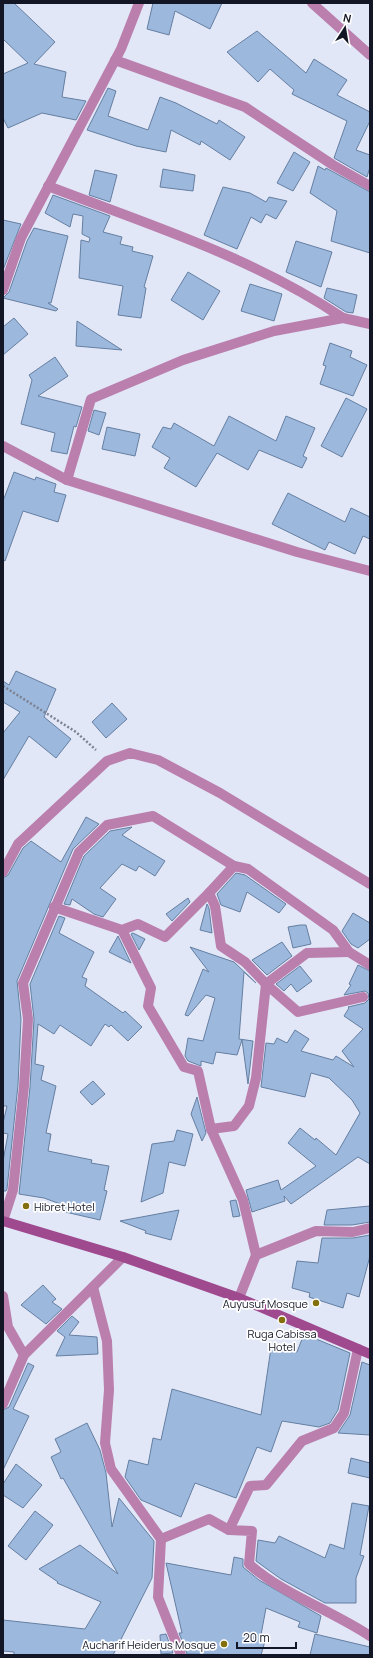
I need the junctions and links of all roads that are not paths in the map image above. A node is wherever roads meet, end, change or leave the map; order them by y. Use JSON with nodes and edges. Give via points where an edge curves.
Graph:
{"nodes":[{"id":1,"x":139,"y":3,"type":"edge"},
{"id":2,"x":312,"y":3,"type":"edge"},
{"id":3,"x":370,"y":55,"type":"edge"},
{"id":4,"x":114,"y":60,"type":"junction"},
{"id":5,"x":48,"y":186,"type":"junction"},
{"id":6,"x":370,"y":186,"type":"edge"},
{"id":7,"x":3,"y":290,"type":"edge"},
{"id":8,"x":343,"y":318,"type":"junction"},
{"id":9,"x":370,"y":324,"type":"edge"},
{"id":10,"x":3,"y":446,"type":"edge"},
{"id":11,"x":67,"y":480,"type":"junction"},
{"id":12,"x":370,"y":571,"type":"edge"},
{"id":13,"x":234,"y":866,"type":"junction"},
{"id":14,"x":3,"y":872,"type":"edge"},
{"id":15,"x":370,"y":884,"type":"edge"},
{"id":16,"x":209,"y":893,"type":"junction"},
{"id":17,"x":54,"y":907,"type":"junction"},
{"id":18,"x":122,"y":930,"type":"junction"},
{"id":19,"x":349,"y":952,"type":"junction"},
{"id":20,"x":370,"y":964,"type":"edge"},
{"id":21,"x":266,"y":984,"type":"junction"},
{"id":22,"x":363,"y":998,"type":"dead end"},
{"id":23,"x":211,"y":1129,"type":"junction"},
{"id":24,"x":3,"y":1221,"type":"edge"},
{"id":25,"x":370,"y":1228,"type":"edge"},
{"id":26,"x":256,"y":1255,"type":"junction"},
{"id":27,"x":123,"y":1257,"type":"junction"},
{"id":28,"x":93,"y":1287,"type":"junction"},
{"id":29,"x":3,"y":1296,"type":"edge"},
{"id":30,"x":239,"y":1298,"type":"junction"},
{"id":31,"x":358,"y":1349,"type":"junction"},
{"id":32,"x":370,"y":1354,"type":"edge"},
{"id":33,"x":24,"y":1355,"type":"junction"},
{"id":34,"x":3,"y":1404,"type":"edge"},
{"id":35,"x":229,"y":1530,"type":"junction"},
{"id":36,"x":160,"y":1539,"type":"junction"},
{"id":37,"x":370,"y":1636,"type":"edge"},
{"id":38,"x":181,"y":1655,"type":"edge"}],
"edges":[{"from":1,"to":4,"type":"street"},
{"from":2,"to":3,"type":"street"},
{"from":4,"to":5,"type":"street"},
{"from":4,"to":6,"type":"street","via":[[245,107],[333,165]]},
{"from":5,"to":7,"type":"street","via":[[21,238]]},
{"from":5,"to":8,"type":"street","via":[[225,254],[311,296]]},
{"from":8,"to":9,"type":"street"},
{"from":8,"to":11,"type":"street","via":[[274,331],[183,360],[91,399]]},
{"from":10,"to":11,"type":"street"},
{"from":11,"to":12,"type":"street","via":[[297,552]]},
{"from":13,"to":16,"type":"street"},
{"from":13,"to":17,"type":"street","via":[[153,816],[107,825],[79,852]]},
{"from":13,"to":19,"type":"street","via":[[248,869],[333,930]]},
{"from":14,"to":15,"type":"street","via":[[18,844],[108,761],[130,753],[158,760],[220,793]]},
{"from":16,"to":18,"type":"street","via":[[165,937],[138,924]]},
{"from":16,"to":21,"type":"street","via":[[215,906],[221,946],[245,962]]},
{"from":17,"to":18,"type":"street"},
{"from":17,"to":24,"type":"street","via":[[23,983],[28,1019],[24,1086],[13,1190]]},
{"from":18,"to":23,"type":"street","via":[[151,988],[148,1006],[184,1067],[198,1071]]},
{"from":19,"to":20,"type":"street"},
{"from":19,"to":21,"type":"street","via":[[307,953]]},
{"from":21,"to":22,"type":"street","via":[[298,1012]]},
{"from":21,"to":23,"type":"street","via":[[256,1078],[249,1106],[234,1126]]},
{"from":23,"to":26,"type":"street","via":[[243,1200]]},
{"from":24,"to":27,"type":"main road"},
{"from":25,"to":26,"type":"street","via":[[353,1232],[316,1231]]},
{"from":26,"to":30,"type":"street"},
{"from":27,"to":28,"type":"street"},
{"from":27,"to":30,"type":"main road"},
{"from":28,"to":33,"type":"street"},
{"from":28,"to":36,"type":"street","via":[[107,1341],[109,1390],[105,1443],[111,1469]]},
{"from":29,"to":33,"type":"street","via":[[8,1327]]},
{"from":30,"to":31,"type":"main road"},
{"from":31,"to":32,"type":"main road"},
{"from":31,"to":35,"type":"street","via":[[344,1413],[334,1428],[302,1441],[266,1485],[250,1486]]},
{"from":33,"to":34,"type":"street"},
{"from":35,"to":36,"type":"street","via":[[209,1519]]},
{"from":35,"to":37,"type":"street","via":[[252,1531],[249,1564],[265,1578]]},
{"from":36,"to":38,"type":"street","via":[[158,1597]]}]}
